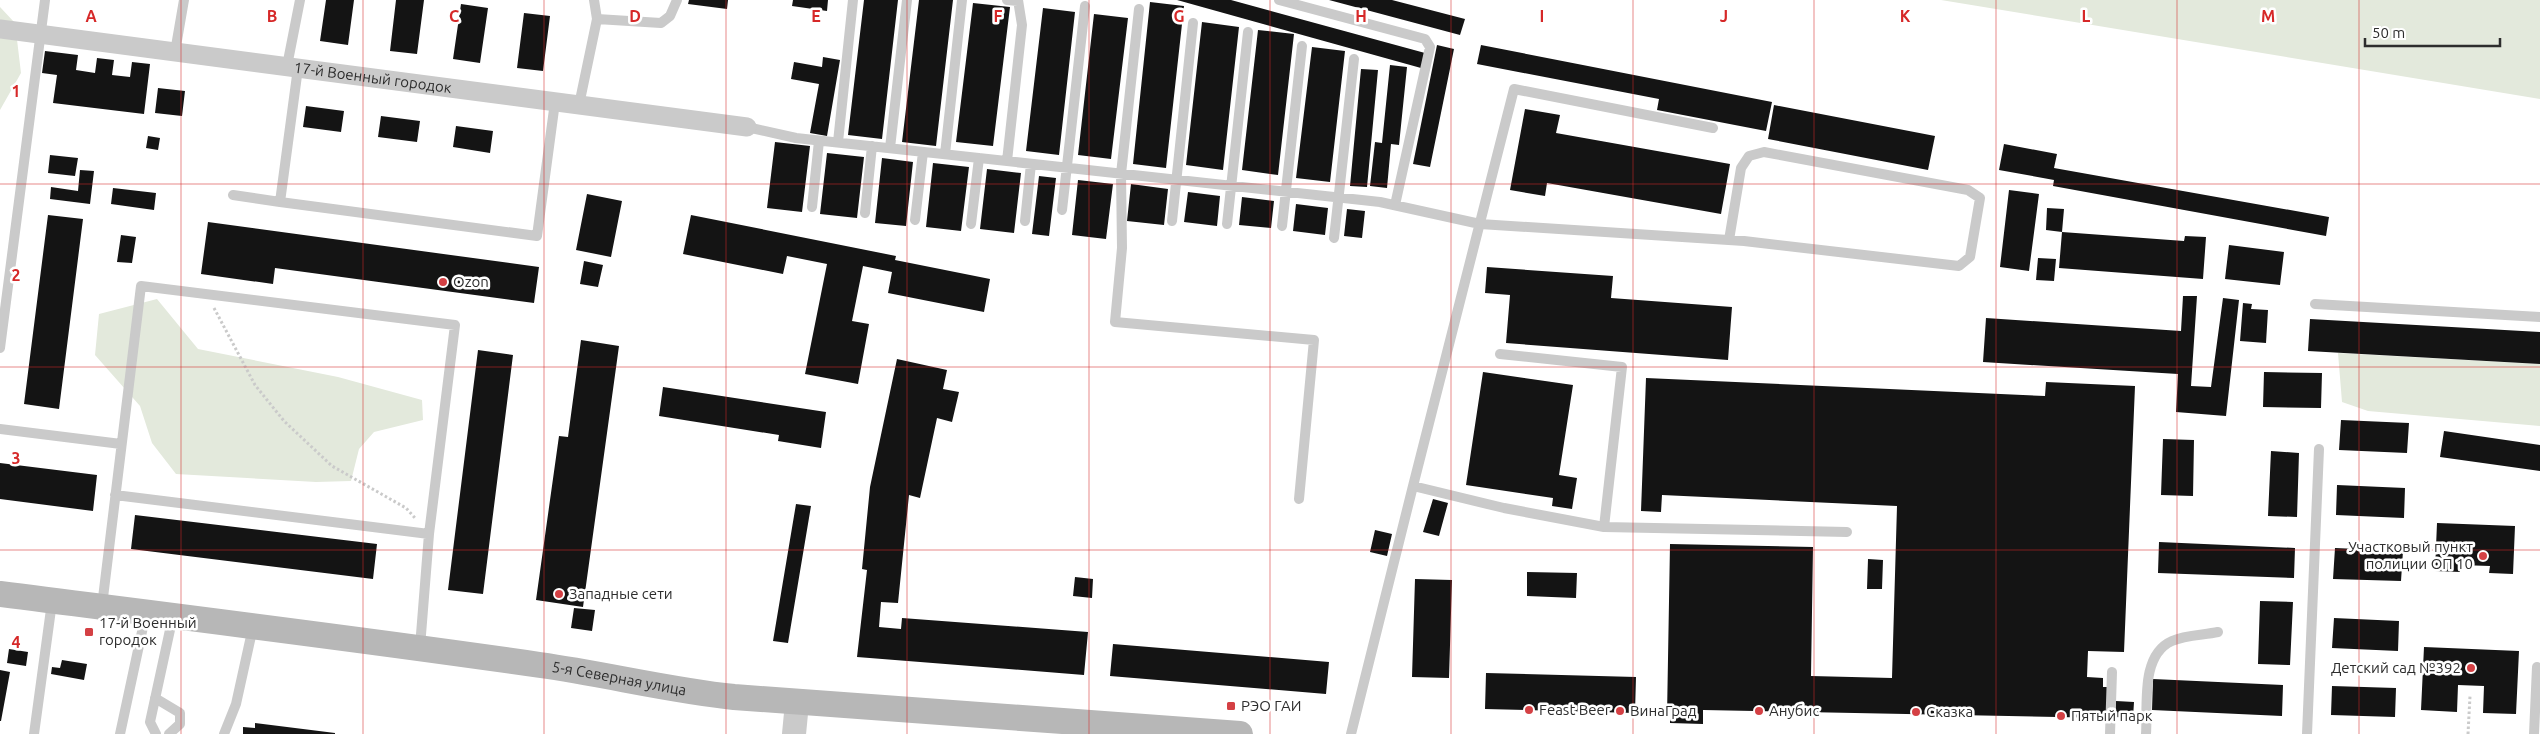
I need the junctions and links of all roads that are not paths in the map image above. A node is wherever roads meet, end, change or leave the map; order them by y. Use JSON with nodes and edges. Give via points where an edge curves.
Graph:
{"nodes":[{"id":1,"x":45,"y":0,"type":"edge"},
{"id":2,"x":184,"y":0,"type":"edge"},
{"id":3,"x":300,"y":0,"type":"edge"},
{"id":4,"x":594,"y":0,"type":"edge"},
{"id":5,"x":677,"y":0,"type":"edge"},
{"id":6,"x":853,"y":0,"type":"edge"},
{"id":7,"x":907,"y":0,"type":"edge"},
{"id":8,"x":962,"y":0,"type":"edge"},
{"id":9,"x":1014,"y":0,"type":"edge"},
{"id":10,"x":1279,"y":0,"type":"edge"},
{"id":11,"x":1085,"y":6,"type":"dead end"},
{"id":12,"x":1139,"y":9,"type":"dead end"},
{"id":13,"x":597,"y":19,"type":"junction"},
{"id":14,"x":1193,"y":23,"type":"dead end"},
{"id":15,"x":0,"y":29,"type":"edge"},
{"id":16,"x":1248,"y":32,"type":"dead end"},
{"id":17,"x":39,"y":33,"type":"junction"},
{"id":18,"x":1302,"y":46,"type":"dead end"},
{"id":19,"x":176,"y":52,"type":"junction"},
{"id":20,"x":1354,"y":59,"type":"dead end"},
{"id":21,"x":292,"y":67,"type":"junction"},
{"id":22,"x":555,"y":102,"type":"junction"},
{"id":23,"x":579,"y":105,"type":"junction"},
{"id":24,"x":747,"y":127,"type":"joint"},
{"id":25,"x":1713,"y":128,"type":"dead end"},
{"id":26,"x":819,"y":140,"type":"junction"},
{"id":27,"x":838,"y":142,"type":"junction"},
{"id":28,"x":872,"y":146,"type":"junction"},
{"id":29,"x":890,"y":148,"type":"junction"},
{"id":30,"x":923,"y":152,"type":"junction"},
{"id":31,"x":945,"y":154,"type":"junction"},
{"id":32,"x":979,"y":158,"type":"junction"},
{"id":33,"x":1007,"y":161,"type":"junction"},
{"id":34,"x":1031,"y":164,"type":"junction"},
{"id":35,"x":1067,"y":168,"type":"junction"},
{"id":36,"x":1121,"y":174,"type":"junction"},
{"id":37,"x":1176,"y":180,"type":"junction"},
{"id":38,"x":1232,"y":186,"type":"junction"},
{"id":39,"x":1286,"y":192,"type":"junction"},
{"id":40,"x":233,"y":195,"type":"dead end"},
{"id":41,"x":1338,"y":198,"type":"junction"},
{"id":42,"x":280,"y":202,"type":"junction"},
{"id":43,"x":1395,"y":205,"type":"junction"},
{"id":44,"x":812,"y":207,"type":"dead end"},
{"id":45,"x":1062,"y":210,"type":"dead end"},
{"id":46,"x":865,"y":213,"type":"dead end"},
{"id":47,"x":915,"y":220,"type":"dead end"},
{"id":48,"x":1025,"y":221,"type":"dead end"},
{"id":49,"x":1172,"y":221,"type":"dead end"},
{"id":50,"x":971,"y":224,"type":"dead end"},
{"id":51,"x":1227,"y":224,"type":"dead end"},
{"id":52,"x":1480,"y":224,"type":"junction"},
{"id":53,"x":1282,"y":226,"type":"dead end"},
{"id":54,"x":1334,"y":238,"type":"dead end"},
{"id":55,"x":1729,"y":240,"type":"junction"},
{"id":56,"x":2315,"y":304,"type":"dead end"},
{"id":57,"x":2540,"y":317,"type":"edge"},
{"id":58,"x":0,"y":348,"type":"edge"},
{"id":59,"x":1500,"y":354,"type":"dead end"},
{"id":60,"x":0,"y":429,"type":"edge"},
{"id":61,"x":121,"y":444,"type":"junction"},
{"id":62,"x":2319,"y":449,"type":"dead end"},
{"id":63,"x":1413,"y":486,"type":"junction"},
{"id":64,"x":115,"y":495,"type":"junction"},
{"id":65,"x":1300,"y":500,"type":"dead end"},
{"id":66,"x":1604,"y":527,"type":"junction"},
{"id":67,"x":1847,"y":532,"type":"dead end"},
{"id":68,"x":429,"y":534,"type":"junction"},
{"id":69,"x":0,"y":594,"type":"edge"},
{"id":70,"x":52,"y":601,"type":"junction"},
{"id":71,"x":102,"y":607,"type":"junction"},
{"id":72,"x":146,"y":612,"type":"junction"},
{"id":73,"x":174,"y":615,"type":"junction"},
{"id":74,"x":253,"y":626,"type":"junction"},
{"id":75,"x":2218,"y":632,"type":"dead end"},
{"id":76,"x":420,"y":648,"type":"junction"},
{"id":77,"x":2536,"y":667,"type":"dead end"},
{"id":78,"x":2112,"y":672,"type":"dead end"},
{"id":79,"x":156,"y":698,"type":"junction"},
{"id":80,"x":797,"y":703,"type":"junction"},
{"id":81,"x":1085,"y":729,"type":"edge"},
{"id":82,"x":34,"y":734,"type":"edge"},
{"id":83,"x":120,"y":734,"type":"edge"},
{"id":84,"x":156,"y":734,"type":"edge"},
{"id":85,"x":169,"y":734,"type":"edge"},
{"id":86,"x":224,"y":734,"type":"edge"},
{"id":87,"x":794,"y":734,"type":"edge"},
{"id":88,"x":1240,"y":734,"type":"edge"},
{"id":89,"x":1351,"y":734,"type":"edge"},
{"id":90,"x":2110,"y":734,"type":"edge"},
{"id":91,"x":2146,"y":734,"type":"edge"},
{"id":92,"x":2307,"y":734,"type":"edge"},
{"id":93,"x":2534,"y":734,"type":"edge"}],
"edges":[{"from":1,"to":17,"type":"lane"},
{"from":2,"to":19,"type":"lane"},
{"from":3,"to":21,"type":"lane"},
{"from":4,"to":13,"type":"lane"},
{"from":5,"to":13,"type":"lane","via":[[670,16],[661,23]]},
{"from":6,"to":27,"type":"lane"},
{"from":7,"to":29,"type":"lane"},
{"from":8,"to":31,"type":"lane"},
{"from":9,"to":33,"type":"lane","via":[[1022,25]]},
{"from":10,"to":43,"type":"lane","via":[[1425,39],[1430,47]]},
{"from":11,"to":35,"type":"lane"},
{"from":12,"to":36,"type":"lane"},
{"from":13,"to":23,"type":"lane"},
{"from":14,"to":37,"type":"lane"},
{"from":15,"to":17,"type":"street","name":"17-й Военный городок"},
{"from":16,"to":38,"type":"lane"},
{"from":17,"to":19,"type":"street","name":"17-й Военный городок"},
{"from":17,"to":58,"type":"lane"},
{"from":18,"to":39,"type":"lane"},
{"from":19,"to":21,"type":"street","name":"17-й Военный городок"},
{"from":20,"to":41,"type":"lane"},
{"from":21,"to":22,"type":"street","name":"17-й Военный городок"},
{"from":21,"to":42,"type":"lane"},
{"from":22,"to":23,"type":"street","name":"17-й Военный городок"},
{"from":22,"to":42,"type":"lane","via":[[536,236]]},
{"from":23,"to":24,"type":"street","name":"17-й Военный городок"},
{"from":24,"to":26,"type":"lane"},
{"from":25,"to":52,"type":"lane","via":[[1514,89]]},
{"from":26,"to":27,"type":"lane"},
{"from":26,"to":44,"type":"lane"},
{"from":27,"to":28,"type":"lane"},
{"from":28,"to":29,"type":"lane"},
{"from":28,"to":46,"type":"lane"},
{"from":29,"to":30,"type":"lane"},
{"from":30,"to":31,"type":"lane"},
{"from":30,"to":47,"type":"lane"},
{"from":31,"to":32,"type":"lane"},
{"from":32,"to":33,"type":"lane"},
{"from":32,"to":50,"type":"lane"},
{"from":33,"to":34,"type":"lane"},
{"from":34,"to":35,"type":"lane"},
{"from":34,"to":48,"type":"lane"},
{"from":35,"to":36,"type":"lane"},
{"from":35,"to":45,"type":"lane"},
{"from":36,"to":37,"type":"lane"},
{"from":36,"to":65,"type":"lane","via":[[1122,248],[1115,322],[1314,340]]},
{"from":37,"to":38,"type":"lane"},
{"from":37,"to":49,"type":"lane"},
{"from":38,"to":39,"type":"lane"},
{"from":38,"to":51,"type":"lane"},
{"from":39,"to":41,"type":"lane"},
{"from":39,"to":53,"type":"lane"},
{"from":40,"to":42,"type":"lane"},
{"from":41,"to":43,"type":"lane"},
{"from":41,"to":54,"type":"lane"},
{"from":43,"to":52,"type":"lane"},
{"from":52,"to":55,"type":"lane"},
{"from":52,"to":63,"type":"lane"},
{"from":55,"to":55,"type":"lane","via":[[1959,266],[1970,257],[1980,198],[1968,190],[1764,152],[1748,156],[1740,168]]},
{"from":56,"to":57,"type":"lane"},
{"from":59,"to":66,"type":"lane","via":[[1622,367]]},
{"from":60,"to":61,"type":"lane"},
{"from":61,"to":64,"type":"lane"},
{"from":61,"to":68,"type":"lane","via":[[140,286],[456,325]]},
{"from":62,"to":92,"type":"lane"},
{"from":63,"to":66,"type":"lane"},
{"from":63,"to":89,"type":"lane"},
{"from":64,"to":68,"type":"lane"},
{"from":64,"to":71,"type":"lane"},
{"from":66,"to":67,"type":"lane"},
{"from":68,"to":76,"type":"lane"},
{"from":69,"to":70,"type":"main road","name":"5-я Северная улица"},
{"from":70,"to":71,"type":"main road","name":"5-я Северная улица"},
{"from":70,"to":82,"type":"lane"},
{"from":71,"to":72,"type":"main road","name":"5-я Северная улица"},
{"from":72,"to":73,"type":"main road","name":"5-я Северная улица"},
{"from":72,"to":83,"type":"lane"},
{"from":73,"to":74,"type":"main road","name":"5-я Северная улица"},
{"from":73,"to":79,"type":"lane"},
{"from":74,"to":76,"type":"main road","name":"5-я Северная улица"},
{"from":74,"to":86,"type":"lane","via":[[236,704]]},
{"from":75,"to":91,"type":"lane","via":[[2172,641],[2157,652],[2150,669]]},
{"from":76,"to":80,"type":"main road","name":"5-я Северная улица","via":[[551,666],[699,693]]},
{"from":77,"to":93,"type":"lane"},
{"from":78,"to":90,"type":"lane"},
{"from":79,"to":84,"type":"lane","via":[[150,722]]},
{"from":79,"to":85,"type":"lane","via":[[180,713],[180,724]]},
{"from":80,"to":81,"type":"main road","name":"5-я Северная улица"},
{"from":80,"to":87,"type":"street"},
{"from":81,"to":88,"type":"main road","name":"5-я Северная улица"}]}
